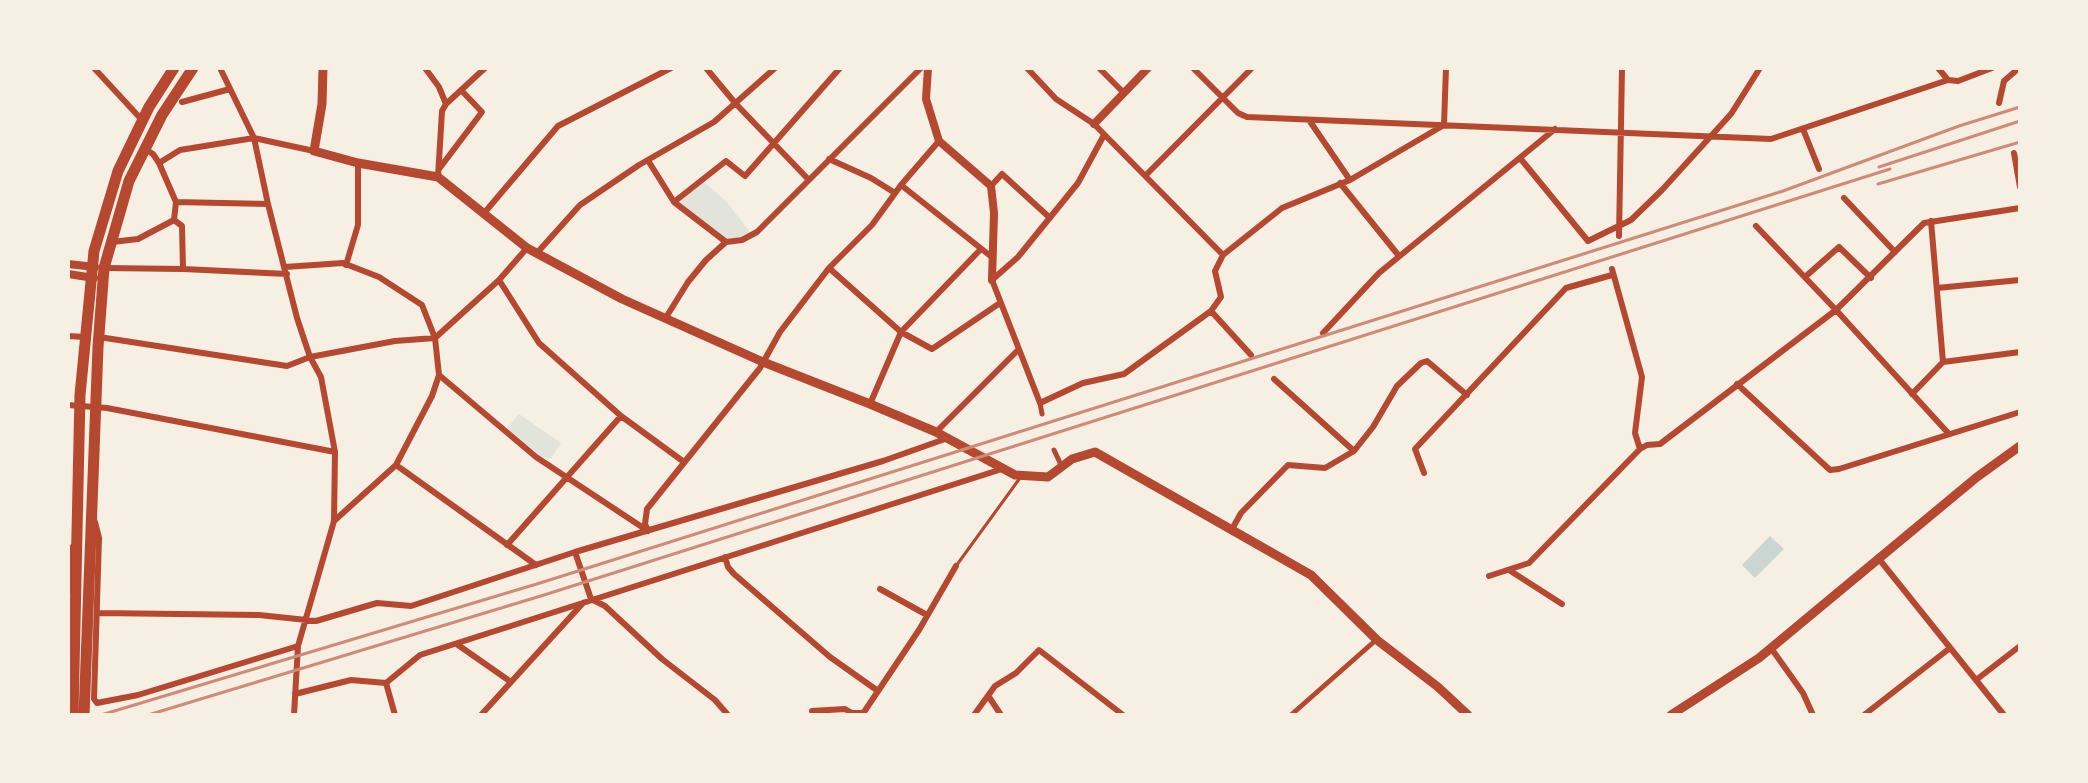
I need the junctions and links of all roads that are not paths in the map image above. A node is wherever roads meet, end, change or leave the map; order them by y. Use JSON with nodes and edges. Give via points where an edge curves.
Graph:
{"nodes":[{"id":1,"x":94,"y":68,"type":"edge"},
{"id":2,"x":174,"y":68,"type":"edge"},
{"id":3,"x":193,"y":68,"type":"edge"},
{"id":4,"x":323,"y":68,"type":"edge"},
{"id":5,"x":425,"y":68,"type":"edge"},
{"id":6,"x":485,"y":68,"type":"edge"},
{"id":7,"x":671,"y":68,"type":"edge"},
{"id":8,"x":706,"y":68,"type":"edge"},
{"id":9,"x":775,"y":68,"type":"edge"},
{"id":10,"x":840,"y":68,"type":"edge"},
{"id":11,"x":921,"y":68,"type":"edge"},
{"id":12,"x":928,"y":68,"type":"edge"},
{"id":13,"x":1027,"y":68,"type":"edge"},
{"id":14,"x":1099,"y":68,"type":"edge"},
{"id":15,"x":1148,"y":68,"type":"edge"},
{"id":16,"x":1193,"y":68,"type":"edge"},
{"id":17,"x":1252,"y":68,"type":"edge"},
{"id":18,"x":1446,"y":68,"type":"edge"},
{"id":19,"x":1622,"y":68,"type":"edge"},
{"id":20,"x":1760,"y":68,"type":"edge"},
{"id":21,"x":1938,"y":68,"type":"edge"},
{"id":22,"x":1992,"y":68,"type":"edge"},
{"id":23,"x":2019,"y":68,"type":"edge"},
{"id":24,"x":222,"y":69,"type":"edge"},
{"id":25,"x":1948,"y":80,"type":"junction"},
{"id":26,"x":230,"y":89,"type":"junction"},
{"id":27,"x":461,"y":90,"type":"junction"},
{"id":28,"x":1124,"y":93,"type":"junction"},
{"id":29,"x":1223,"y":98,"type":"junction"},
{"id":30,"x":182,"y":102,"type":"dead end"},
{"id":31,"x":1999,"y":103,"type":"dead end"},
{"id":32,"x":446,"y":104,"type":"junction"},
{"id":33,"x":736,"y":104,"type":"junction"},
{"id":34,"x":1309,"y":119,"type":"junction"},
{"id":35,"x":142,"y":120,"type":"junction"},
{"id":36,"x":1094,"y":124,"type":"junction"},
{"id":37,"x":1444,"y":125,"type":"junction"},
{"id":38,"x":1555,"y":129,"type":"junction"},
{"id":39,"x":1803,"y":129,"type":"junction"},
{"id":40,"x":1621,"y":132,"type":"junction"},
{"id":41,"x":1104,"y":135,"type":"junction"},
{"id":42,"x":1712,"y":135,"type":"junction"},
{"id":43,"x":254,"y":138,"type":"junction"},
{"id":44,"x":939,"y":141,"type":"junction"},
{"id":45,"x":774,"y":142,"type":"junction"},
{"id":46,"x":145,"y":149,"type":"junction"},
{"id":47,"x":314,"y":151,"type":"junction"},
{"id":48,"x":2014,"y":153,"type":"dead end"},
{"id":49,"x":1520,"y":158,"type":"junction"},
{"id":50,"x":829,"y":159,"type":"junction"},
{"id":51,"x":649,"y":162,"type":"junction"},
{"id":52,"x":159,"y":163,"type":"junction"},
{"id":53,"x":358,"y":163,"type":"junction"},
{"id":54,"x":1819,"y":169,"type":"dead end"},
{"id":55,"x":438,"y":173,"type":"junction"},
{"id":56,"x":1146,"y":175,"type":"junction"},
{"id":57,"x":808,"y":179,"type":"junction"},
{"id":58,"x":1350,"y":180,"type":"junction"},
{"id":59,"x":1340,"y":183,"type":"junction"},
{"id":60,"x":901,"y":185,"type":"junction"},
{"id":61,"x":991,"y":186,"type":"junction"},
{"id":62,"x":2020,"y":187,"type":"edge"},
{"id":63,"x":895,"y":193,"type":"junction"},
{"id":64,"x":1844,"y":198,"type":"dead end"},
{"id":65,"x":176,"y":202,"type":"junction"},
{"id":66,"x":674,"y":202,"type":"junction"},
{"id":67,"x":268,"y":204,"type":"junction"},
{"id":68,"x":2020,"y":208,"type":"edge"},
{"id":69,"x":485,"y":212,"type":"junction"},
{"id":70,"x":1050,"y":218,"type":"junction"},
{"id":71,"x":174,"y":220,"type":"junction"},
{"id":72,"x":1931,"y":221,"type":"junction"},
{"id":73,"x":1756,"y":226,"type":"dead end"},
{"id":74,"x":1619,"y":227,"type":"junction"},
{"id":75,"x":1619,"y":236,"type":"dead end"},
{"id":76,"x":110,"y":242,"type":"junction"},
{"id":77,"x":726,"y":242,"type":"junction"},
{"id":78,"x":980,"y":250,"type":"junction"},
{"id":79,"x":532,"y":251,"type":"junction"},
{"id":80,"x":1895,"y":252,"type":"junction"},
{"id":81,"x":1223,"y":255,"type":"junction"},
{"id":82,"x":1399,"y":256,"type":"junction"},
{"id":83,"x":993,"y":258,"type":"junction"},
{"id":84,"x":68,"y":264,"type":"edge"},
{"id":85,"x":346,"y":265,"type":"junction"},
{"id":86,"x":829,"y":268,"type":"junction"},
{"id":87,"x":183,"y":269,"type":"junction"},
{"id":88,"x":286,"y":271,"type":"junction"},
{"id":89,"x":97,"y":273,"type":"junction"},
{"id":90,"x":68,"y":274,"type":"edge"},
{"id":91,"x":1805,"y":277,"type":"junction"},
{"id":92,"x":1871,"y":278,"type":"junction"},
{"id":93,"x":499,"y":280,"type":"junction"},
{"id":94,"x":992,"y":280,"type":"junction"},
{"id":95,"x":2020,"y":280,"type":"edge"},
{"id":96,"x":1937,"y":288,"type":"junction"},
{"id":97,"x":1000,"y":303,"type":"junction"},
{"id":98,"x":1836,"y":310,"type":"junction"},
{"id":99,"x":1211,"y":311,"type":"junction"},
{"id":100,"x":664,"y":319,"type":"junction"},
{"id":101,"x":901,"y":332,"type":"junction"},
{"id":102,"x":1323,"y":333,"type":"dead end"},
{"id":103,"x":68,"y":336,"type":"edge"},
{"id":104,"x":85,"y":337,"type":"junction"},
{"id":105,"x":99,"y":337,"type":"junction"},
{"id":106,"x":435,"y":338,"type":"junction"},
{"id":107,"x":1018,"y":350,"type":"junction"},
{"id":108,"x":2020,"y":352,"type":"edge"},
{"id":109,"x":1251,"y":355,"type":"dead end"},
{"id":110,"x":310,"y":357,"type":"junction"},
{"id":111,"x":763,"y":362,"type":"junction"},
{"id":112,"x":1943,"y":362,"type":"junction"},
{"id":113,"x":439,"y":375,"type":"junction"},
{"id":114,"x":1277,"y":379,"type":"dead end"},
{"id":115,"x":1737,"y":384,"type":"junction"},
{"id":116,"x":1912,"y":394,"type":"junction"},
{"id":117,"x":1467,"y":395,"type":"junction"},
{"id":118,"x":1040,"y":403,"type":"junction"},
{"id":119,"x":870,"y":404,"type":"junction"},
{"id":120,"x":68,"y":405,"type":"edge"},
{"id":121,"x":81,"y":406,"type":"junction"},
{"id":122,"x":96,"y":407,"type":"junction"},
{"id":123,"x":2020,"y":412,"type":"edge"},
{"id":124,"x":1042,"y":414,"type":"dead end"},
{"id":125,"x":621,"y":416,"type":"junction"},
{"id":126,"x":936,"y":432,"type":"junction"},
{"id":127,"x":1949,"y":434,"type":"junction"},
{"id":128,"x":945,"y":439,"type":"junction"},
{"id":129,"x":2020,"y":446,"type":"edge"},
{"id":130,"x":1640,"y":449,"type":"junction"},
{"id":131,"x":1054,"y":450,"type":"dead end"},
{"id":132,"x":1354,"y":451,"type":"junction"},
{"id":133,"x":335,"y":452,"type":"junction"},
{"id":134,"x":684,"y":462,"type":"junction"},
{"id":135,"x":396,"y":465,"type":"junction"},
{"id":136,"x":1062,"y":467,"type":"junction"},
{"id":137,"x":1005,"y":468,"type":"junction"},
{"id":138,"x":1424,"y":473,"type":"dead end"},
{"id":139,"x":74,"y":475,"type":"edge"},
{"id":140,"x":1022,"y":476,"type":"junction"},
{"id":141,"x":566,"y":477,"type":"junction"},
{"id":142,"x":93,"y":515,"type":"junction"},
{"id":143,"x":334,"y":521,"type":"junction"},
{"id":144,"x":648,"y":531,"type":"junction"},
{"id":145,"x":1231,"y":531,"type":"junction"},
{"id":146,"x":73,"y":543,"type":"edge"},
{"id":147,"x":507,"y":545,"type":"junction"},
{"id":148,"x":575,"y":552,"type":"junction"},
{"id":149,"x":725,"y":557,"type":"junction"},
{"id":150,"x":1879,"y":559,"type":"junction"},
{"id":151,"x":536,"y":565,"type":"junction"},
{"id":152,"x":956,"y":566,"type":"joint"},
{"id":153,"x":1509,"y":570,"type":"junction"},
{"id":154,"x":1489,"y":576,"type":"dead end"},
{"id":155,"x":880,"y":589,"type":"dead end"},
{"id":156,"x":68,"y":592,"type":"edge"},
{"id":157,"x":588,"y":600,"type":"junction"},
{"id":158,"x":1562,"y":604,"type":"dead end"},
{"id":159,"x":97,"y":613,"type":"junction"},
{"id":160,"x":927,"y":615,"type":"junction"},
{"id":161,"x":306,"y":621,"type":"junction"},
{"id":162,"x":1377,"y":640,"type":"junction"},
{"id":163,"x":458,"y":644,"type":"junction"},
{"id":164,"x":298,"y":646,"type":"junction"},
{"id":165,"x":2020,"y":646,"type":"edge"},
{"id":166,"x":1771,"y":648,"type":"junction"},
{"id":167,"x":1950,"y":648,"type":"junction"},
{"id":168,"x":1976,"y":680,"type":"junction"},
{"id":169,"x":511,"y":682,"type":"junction"},
{"id":170,"x":386,"y":683,"type":"junction"},
{"id":171,"x":878,"y":691,"type":"junction"},
{"id":172,"x":295,"y":694,"type":"junction"},
{"id":173,"x":989,"y":697,"type":"junction"},
{"id":174,"x":812,"y":711,"type":"dead end"},
{"id":175,"x":862,"y":714,"type":"edge"},
{"id":176,"x":1120,"y":714,"type":"edge"},
{"id":177,"x":73,"y":715,"type":"edge"},
{"id":178,"x":84,"y":715,"type":"edge"},
{"id":179,"x":294,"y":715,"type":"edge"},
{"id":180,"x":395,"y":715,"type":"edge"},
{"id":181,"x":481,"y":715,"type":"edge"},
{"id":182,"x":728,"y":715,"type":"edge"},
{"id":183,"x":974,"y":715,"type":"edge"},
{"id":184,"x":1001,"y":715,"type":"edge"},
{"id":185,"x":1291,"y":715,"type":"edge"},
{"id":186,"x":1468,"y":715,"type":"edge"},
{"id":187,"x":1671,"y":715,"type":"edge"},
{"id":188,"x":1813,"y":715,"type":"edge"},
{"id":189,"x":1864,"y":715,"type":"edge"},
{"id":190,"x":2004,"y":715,"type":"edge"}],
"edges":[{"from":1,"to":35,"type":"street"},
{"from":2,"to":35,"type":"highway"},
{"from":3,"to":46,"type":"highway"},
{"from":4,"to":47,"type":"main road"},
{"from":5,"to":32,"type":"street"},
{"from":6,"to":27,"type":"street"},
{"from":7,"to":69,"type":"street","via":[[558,126]]},
{"from":8,"to":33,"type":"street"},
{"from":9,"to":33,"type":"street"},
{"from":10,"to":45,"type":"street"},
{"from":11,"to":50,"type":"street"},
{"from":12,"to":44,"type":"street","via":[[926,99]]},
{"from":13,"to":36,"type":"street","via":[[1056,99]]},
{"from":14,"to":28,"type":"street"},
{"from":15,"to":28,"type":"street"},
{"from":16,"to":29,"type":"street"},
{"from":17,"to":29,"type":"street"},
{"from":18,"to":37,"type":"street"},
{"from":19,"to":40,"type":"street"},
{"from":20,"to":42,"type":"street"},
{"from":21,"to":25,"type":"street"},
{"from":22,"to":25,"type":"street"},
{"from":23,"to":31,"type":"street","via":[[2004,81]]},
{"from":24,"to":26,"type":"street"},
{"from":25,"to":39,"type":"street"},
{"from":26,"to":30,"type":"street"},
{"from":26,"to":43,"type":"street"},
{"from":27,"to":32,"type":"street"},
{"from":27,"to":55,"type":"street","via":[[482,112]]},
{"from":28,"to":36,"type":"street"},
{"from":29,"to":34,"type":"street","via":[[1247,117]]},
{"from":29,"to":56,"type":"street"},
{"from":32,"to":55,"type":"street"},
{"from":33,"to":45,"type":"street"},
{"from":33,"to":51,"type":"street"},
{"from":34,"to":37,"type":"street"},
{"from":34,"to":58,"type":"street"},
{"from":35,"to":89,"type":"highway","via":[[110,192],[94,251]]},
{"from":36,"to":41,"type":"street"},
{"from":37,"to":38,"type":"street"},
{"from":37,"to":58,"type":"street"},
{"from":38,"to":40,"type":"street"},
{"from":38,"to":49,"type":"street"},
{"from":39,"to":42,"type":"street","via":[[1771,139]]},
{"from":39,"to":54,"type":"street"},
{"from":40,"to":42,"type":"street"},
{"from":40,"to":74,"type":"street"},
{"from":41,"to":56,"type":"street"},
{"from":41,"to":70,"type":"street","via":[[1078,183]]},
{"from":42,"to":74,"type":"street"},
{"from":43,"to":47,"type":"street"},
{"from":43,"to":52,"type":"street","via":[[180,150]]},
{"from":43,"to":67,"type":"street"},
{"from":44,"to":60,"type":"street"},
{"from":44,"to":61,"type":"street"},
{"from":45,"to":57,"type":"street"},
{"from":45,"to":66,"type":"street","via":[[745,176],[726,161]]},
{"from":46,"to":52,"type":"street"},
{"from":46,"to":76,"type":"highway"},
{"from":47,"to":53,"type":"main road"},
{"from":48,"to":62,"type":"street"},
{"from":49,"to":74,"type":"street","via":[[1588,241]]},
{"from":49,"to":82,"type":"street"},
{"from":50,"to":57,"type":"street"},
{"from":50,"to":63,"type":"street"},
{"from":51,"to":66,"type":"street"},
{"from":51,"to":79,"type":"street","via":[[580,205]]},
{"from":52,"to":65,"type":"street"},
{"from":53,"to":55,"type":"main road"},
{"from":53,"to":85,"type":"street","via":[[358,225]]},
{"from":55,"to":69,"type":"main road"},
{"from":56,"to":81,"type":"street"},
{"from":57,"to":77,"type":"street","via":[[757,232]]},
{"from":58,"to":59,"type":"street"},
{"from":59,"to":81,"type":"street","via":[[1282,208]]},
{"from":59,"to":82,"type":"street"},
{"from":60,"to":63,"type":"street"},
{"from":60,"to":78,"type":"street"},
{"from":61,"to":70,"type":"street","via":[[1002,174]]},
{"from":61,"to":83,"type":"street"},
{"from":63,"to":86,"type":"street"},
{"from":64,"to":80,"type":"street"},
{"from":65,"to":67,"type":"street"},
{"from":65,"to":71,"type":"street"},
{"from":66,"to":77,"type":"street"},
{"from":67,"to":88,"type":"street"},
{"from":68,"to":72,"type":"street"},
{"from":69,"to":79,"type":"main road"},
{"from":70,"to":94,"type":"street"},
{"from":71,"to":76,"type":"street","via":[[138,239]]},
{"from":71,"to":87,"type":"street","via":[[182,226]]},
{"from":72,"to":80,"type":"street"},
{"from":72,"to":96,"type":"street"},
{"from":73,"to":91,"type":"street"},
{"from":74,"to":75,"type":"street"},
{"from":76,"to":89,"type":"highway"},
{"from":77,"to":100,"type":"street","via":[[688,282]]},
{"from":78,"to":83,"type":"street"},
{"from":78,"to":101,"type":"street"},
{"from":79,"to":93,"type":"street"},
{"from":79,"to":100,"type":"main road"},
{"from":80,"to":92,"type":"street"},
{"from":81,"to":99,"type":"street","via":[[1215,271],[1221,297]]},
{"from":82,"to":102,"type":"street"},
{"from":83,"to":94,"type":"street"},
{"from":84,"to":89,"type":"street"},
{"from":85,"to":88,"type":"street"},
{"from":85,"to":106,"type":"street","via":[[379,277],[422,305]]},
{"from":86,"to":101,"type":"street"},
{"from":86,"to":111,"type":"street"},
{"from":87,"to":88,"type":"street"},
{"from":87,"to":89,"type":"street"},
{"from":88,"to":110,"type":"street"},
{"from":89,"to":90,"type":"street"},
{"from":89,"to":104,"type":"highway"},
{"from":89,"to":105,"type":"highway"},
{"from":91,"to":92,"type":"street","via":[[1839,247]]},
{"from":91,"to":98,"type":"street"},
{"from":92,"to":98,"type":"street"},
{"from":93,"to":106,"type":"street"},
{"from":93,"to":125,"type":"street","via":[[539,343]]},
{"from":94,"to":97,"type":"street"},
{"from":95,"to":96,"type":"street"},
{"from":96,"to":112,"type":"street"},
{"from":97,"to":101,"type":"street","via":[[932,349]]},
{"from":97,"to":107,"type":"street"},
{"from":98,"to":115,"type":"street"},
{"from":98,"to":116,"type":"street"},
{"from":99,"to":109,"type":"street"},
{"from":99,"to":118,"type":"street","via":[[1124,374],[1083,383]]},
{"from":100,"to":111,"type":"main road"},
{"from":101,"to":119,"type":"street"},
{"from":103,"to":104,"type":"street"},
{"from":104,"to":121,"type":"highway"},
{"from":105,"to":110,"type":"street","via":[[287,366]]},
{"from":105,"to":122,"type":"highway"},
{"from":106,"to":110,"type":"street"},
{"from":106,"to":113,"type":"street"},
{"from":107,"to":118,"type":"street"},
{"from":107,"to":126,"type":"street"},
{"from":108,"to":112,"type":"street"},
{"from":110,"to":133,"type":"street","via":[[321,377]]},
{"from":111,"to":119,"type":"main road"},
{"from":111,"to":134,"type":"street"},
{"from":112,"to":116,"type":"street"},
{"from":113,"to":135,"type":"street"},
{"from":113,"to":141,"type":"street"},
{"from":114,"to":132,"type":"street"},
{"from":115,"to":127,"type":"street","via":[[1830,470]]},
{"from":115,"to":130,"type":"street","via":[[1660,444]]},
{"from":116,"to":127,"type":"street"},
{"from":117,"to":130,"type":"street","via":[[1566,288],[1612,272],[1642,377],[1635,433]]},
{"from":117,"to":132,"type":"street","via":[[1427,361],[1421,363],[1397,386]]},
{"from":117,"to":138,"type":"street","via":[[1415,449]]},
{"from":118,"to":124,"type":"street"},
{"from":119,"to":126,"type":"main road"},
{"from":120,"to":121,"type":"street"},
{"from":121,"to":122,"type":"street"},
{"from":121,"to":139,"type":"highway"},
{"from":122,"to":133,"type":"street"},
{"from":122,"to":142,"type":"highway"},
{"from":123,"to":127,"type":"street"},
{"from":125,"to":134,"type":"street"},
{"from":125,"to":141,"type":"street"},
{"from":126,"to":128,"type":"main road"},
{"from":128,"to":137,"type":"main road"},
{"from":128,"to":144,"type":"street"},
{"from":129,"to":150,"type":"main road"},
{"from":130,"to":153,"type":"street","via":[[1529,563]]},
{"from":131,"to":136,"type":"street"},
{"from":132,"to":145,"type":"street","via":[[1325,468],[1288,465],[1241,513]]},
{"from":133,"to":143,"type":"street"},
{"from":134,"to":144,"type":"street","via":[[647,509]]},
{"from":135,"to":143,"type":"street"},
{"from":135,"to":147,"type":"street"},
{"from":136,"to":140,"type":"main road","via":[[1048,477]]},
{"from":136,"to":145,"type":"main road","via":[[1079,453],[1095,452]]},
{"from":137,"to":140,"type":"main road"},
{"from":137,"to":149,"type":"street"},
{"from":139,"to":146,"type":"highway"},
{"from":140,"to":152,"type":"lane"},
{"from":141,"to":144,"type":"street"},
{"from":141,"to":147,"type":"street"},
{"from":142,"to":159,"type":"street","via":[[99,538]]},
{"from":142,"to":178,"type":"highway"},
{"from":143,"to":161,"type":"street"},
{"from":144,"to":148,"type":"street"},
{"from":145,"to":162,"type":"main road","via":[[1311,575]]},
{"from":146,"to":156,"type":"street"},
{"from":146,"to":177,"type":"highway"},
{"from":147,"to":151,"type":"street"},
{"from":148,"to":151,"type":"street"},
{"from":148,"to":157,"type":"street"},
{"from":149,"to":157,"type":"street"},
{"from":149,"to":171,"type":"street","via":[[734,574]]},
{"from":150,"to":166,"type":"main road"},
{"from":150,"to":167,"type":"street"},
{"from":151,"to":161,"type":"street","via":[[411,606],[377,603]]},
{"from":152,"to":160,"type":"street"},
{"from":153,"to":154,"type":"street"},
{"from":153,"to":158,"type":"street"},
{"from":155,"to":160,"type":"street"},
{"from":157,"to":163,"type":"street"},
{"from":157,"to":169,"type":"street"},
{"from":157,"to":182,"type":"street","via":[[605,606]]},
{"from":159,"to":161,"type":"street","via":[[259,615]]},
{"from":159,"to":164,"type":"street","via":[[97,703]]},
{"from":160,"to":171,"type":"street"},
{"from":161,"to":164,"type":"street"},
{"from":162,"to":185,"type":"street"},
{"from":162,"to":186,"type":"main road"},
{"from":163,"to":169,"type":"street"},
{"from":163,"to":170,"type":"street","via":[[420,655]]},
{"from":164,"to":172,"type":"street"},
{"from":165,"to":168,"type":"street"},
{"from":166,"to":187,"type":"main road"},
{"from":166,"to":188,"type":"street"},
{"from":167,"to":168,"type":"street"},
{"from":167,"to":189,"type":"street"},
{"from":168,"to":190,"type":"street"},
{"from":169,"to":181,"type":"street"},
{"from":170,"to":172,"type":"street","via":[[351,680]]},
{"from":170,"to":180,"type":"street"},
{"from":171,"to":175,"type":"street"},
{"from":172,"to":179,"type":"street"},
{"from":173,"to":176,"type":"street","via":[[1039,650]]},
{"from":173,"to":183,"type":"street"},
{"from":173,"to":184,"type":"street"},
{"from":174,"to":175,"type":"street"}]}
